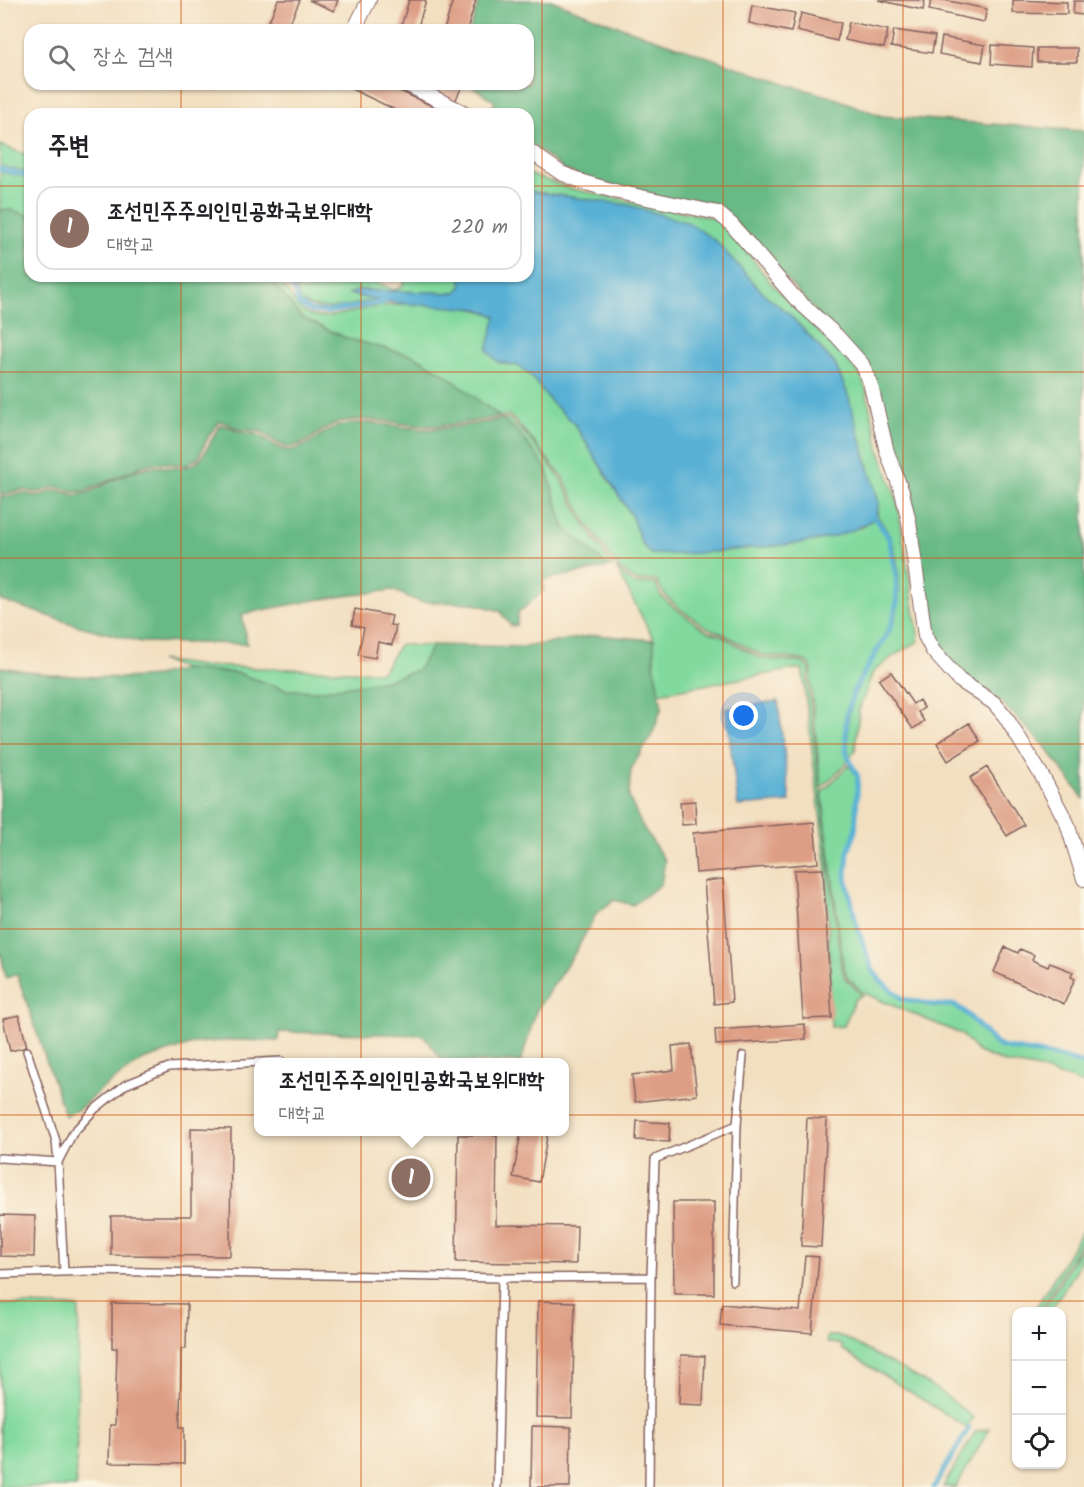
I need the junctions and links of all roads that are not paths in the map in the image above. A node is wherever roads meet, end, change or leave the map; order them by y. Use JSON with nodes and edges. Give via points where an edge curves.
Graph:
{"nodes":[{"id":1,"x":369,"y":0,"type":"edge"},
{"id":2,"x":357,"y":24,"type":"edge"},
{"id":3,"x":418,"y":90,"type":"edge"},
{"id":4,"x":455,"y":108,"type":"edge"},
{"id":5,"x":534,"y":154,"type":"edge"},
{"id":6,"x":1084,"y":879,"type":"edge"},
{"id":7,"x":27,"y":1051,"type":"dead end"},
{"id":8,"x":743,"y":1056,"type":"dead end"},
{"id":9,"x":254,"y":1062,"type":"edge"},
{"id":10,"x":737,"y":1125,"type":"junction"},
{"id":11,"x":0,"y":1158,"type":"edge"},
{"id":12,"x":58,"y":1162,"type":"junction"},
{"id":13,"x":64,"y":1272,"type":"junction"},
{"id":14,"x":0,"y":1274,"type":"edge"},
{"id":15,"x":651,"y":1277,"type":"junction"},
{"id":16,"x":502,"y":1278,"type":"junction"},
{"id":17,"x":732,"y":1281,"type":"dead end"},
{"id":18,"x":497,"y":1487,"type":"edge"},
{"id":19,"x":649,"y":1487,"type":"edge"}],
"edges":[{"from":1,"to":2,"type":"street"},
{"from":3,"to":4,"type":"street"},
{"from":5,"to":6,"type":"street","via":[[561,173],[586,183],[718,213],[862,364],[909,522],[925,636],[952,674],[994,703],[1005,716],[1067,823]]},
{"from":7,"to":12,"type":"lane","via":[[56,1141]]},
{"from":8,"to":10,"type":"lane"},
{"from":9,"to":12,"type":"lane","via":[[179,1065],[140,1077],[95,1109],[73,1133]]},
{"from":10,"to":15,"type":"lane","via":[[655,1159]]},
{"from":10,"to":17,"type":"lane"},
{"from":11,"to":12,"type":"lane"},
{"from":12,"to":13,"type":"lane"},
{"from":13,"to":14,"type":"lane"},
{"from":13,"to":16,"type":"lane"},
{"from":15,"to":16,"type":"lane"},
{"from":15,"to":19,"type":"lane"},
{"from":16,"to":18,"type":"lane"}]}
